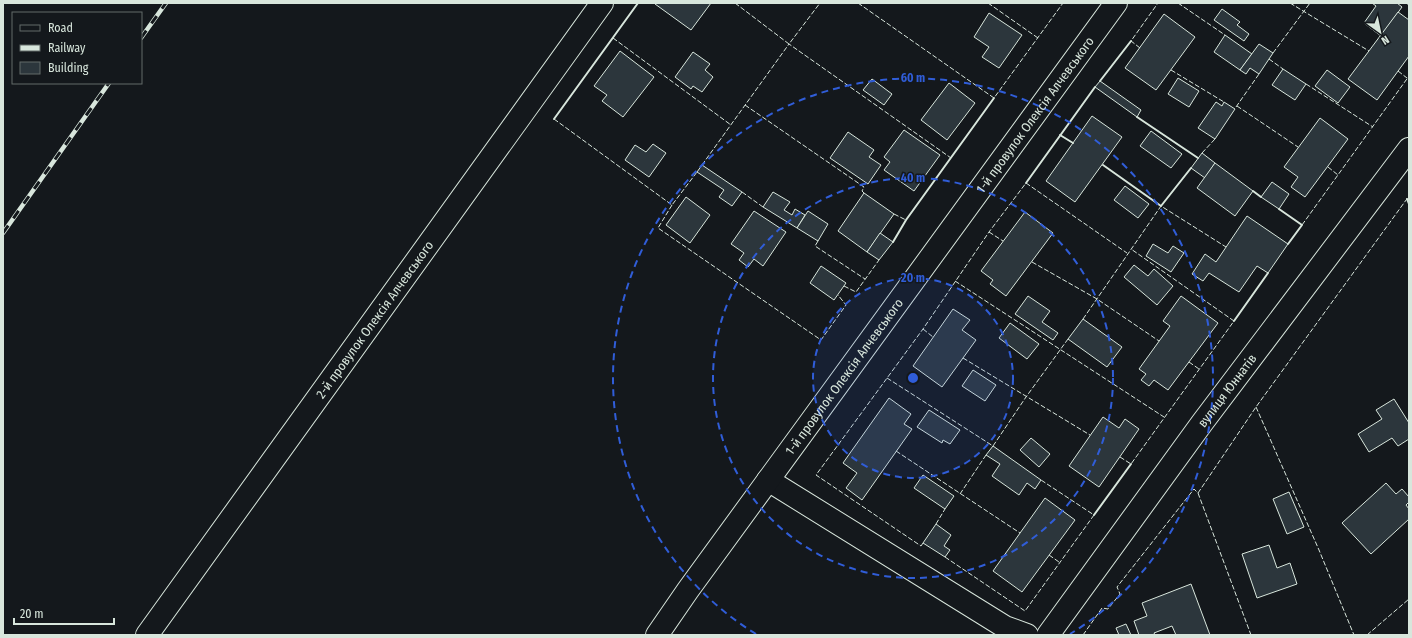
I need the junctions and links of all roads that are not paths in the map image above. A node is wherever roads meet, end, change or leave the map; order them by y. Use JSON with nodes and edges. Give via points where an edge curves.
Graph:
{"nodes":[{"id":1,"x":602,"y":3,"type":"edge"},
{"id":2,"x":1116,"y":3,"type":"edge"},
{"id":3,"x":1409,"y":149,"type":"edge"},
{"id":4,"x":768,"y":480,"type":"junction"},
{"id":5,"x":147,"y":635,"type":"edge"},
{"id":6,"x":657,"y":635,"type":"edge"},
{"id":7,"x":1027,"y":635,"type":"edge"},
{"id":8,"x":1048,"y":635,"type":"edge"}],
"edges":[{"from":1,"to":5,"type":"street","name":"2-й провулок Олексія Алчевського"},
{"from":2,"to":4,"type":"street","name":"1-й провулок Олексія Алчевського"},
{"from":3,"to":8,"type":"street","name":"вулиця Юннатів","via":[[1202,423]]},
{"from":4,"to":6,"type":"street","name":"1-й провулок Олексія Алчевського"},
{"from":4,"to":7,"type":"street","via":[[1005,627]]}]}
